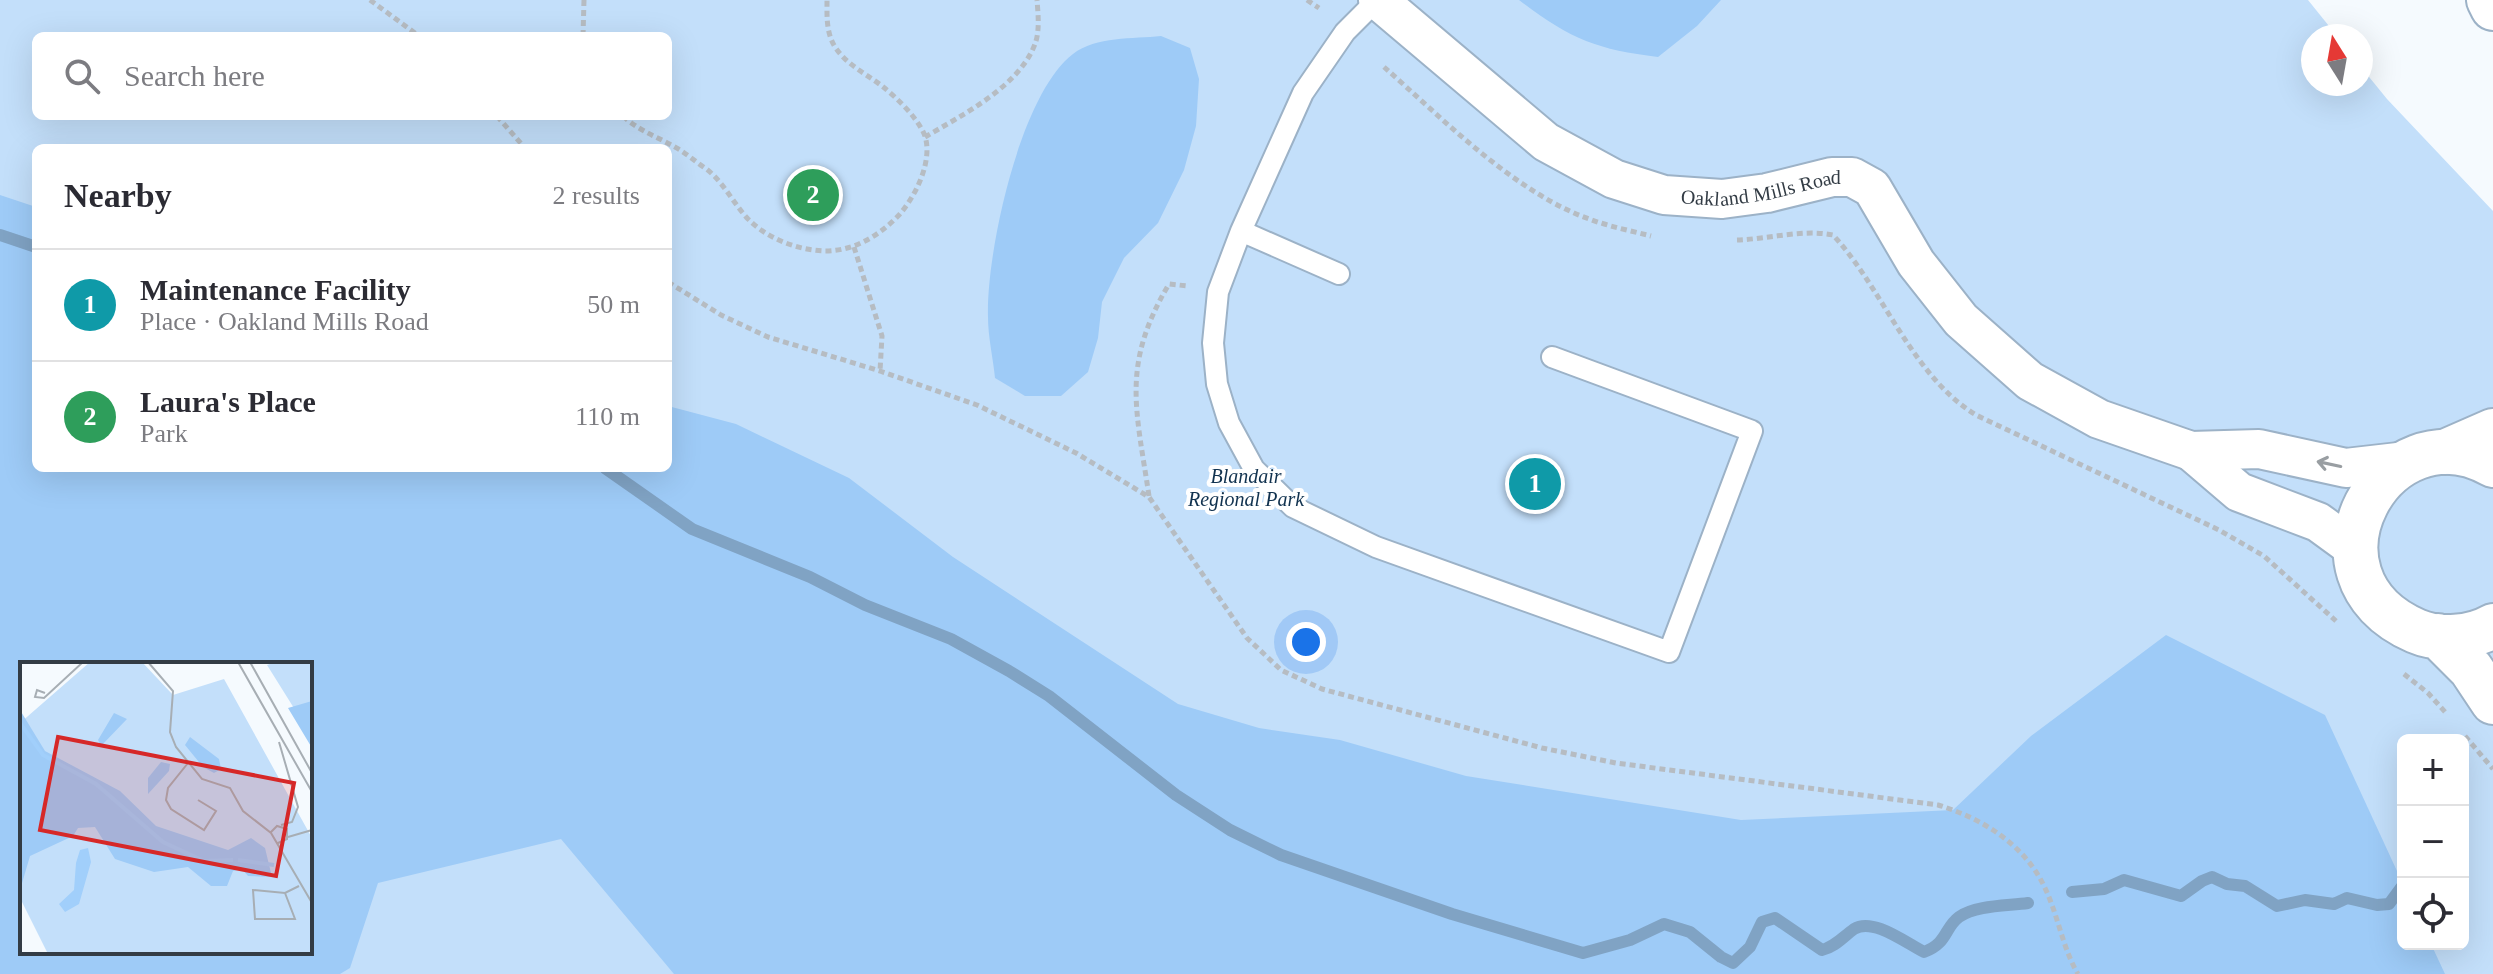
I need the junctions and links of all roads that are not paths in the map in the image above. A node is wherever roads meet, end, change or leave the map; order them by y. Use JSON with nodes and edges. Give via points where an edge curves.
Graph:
{"nodes":[{"id":1,"x":1377,"y":0,"type":"edge"},
{"id":2,"x":2489,"y":0,"type":"edge"},
{"id":3,"x":2493,"y":8,"type":"edge"},
{"id":4,"x":1241,"y":231,"type":"junction"},
{"id":5,"x":1339,"y":274,"type":"dead end"},
{"id":6,"x":1552,"y":357,"type":"dead end"},
{"id":7,"x":2493,"y":431,"type":"edge"},
{"id":8,"x":2191,"y":451,"type":"junction"},
{"id":9,"x":2426,"y":457,"type":"junction"},
{"id":10,"x":2493,"y":465,"type":"edge"},
{"id":11,"x":2355,"y":549,"type":"junction"},
{"id":12,"x":2493,"y":626,"type":"edge"},
{"id":13,"x":2438,"y":636,"type":"junction"},
{"id":14,"x":2493,"y":702,"type":"edge"}],
"edges":[{"from":1,"to":4,"type":"lane","via":[[1345,32],[1303,93]]},
{"from":1,"to":8,"type":"street","name":"Oakland Mills Road","via":[[1546,142],[1614,179],[1664,195],[1722,199],[1832,177],[1852,177],[1872,188],[1916,263],[1961,320],[2030,381],[2099,419]]},
{"from":2,"to":3,"type":"street"},
{"from":4,"to":5,"type":"lane"},
{"from":4,"to":6,"type":"lane","via":[[1218,292],[1213,343],[1217,384],[1229,423],[1254,469],[1293,507],[1376,547],[1669,652],[1752,431]]},
{"from":7,"to":9,"type":"street"},
{"from":9,"to":8,"type":"street","name":"Oakland Mills Road","one_way":true,"via":[[2346,468],[2259,449]]},
{"from":8,"to":11,"type":"street","name":"Oakland Mills Road","via":[[2239,492],[2318,522]]},
{"from":9,"to":10,"type":"street","via":[[2476,456]]},
{"from":9,"to":11,"type":"street","via":[[2381,481],[2359,516]]},
{"from":11,"to":13,"type":"street","via":[[2359,573],[2374,602],[2398,623]]},
{"from":12,"to":13,"type":"street","via":[[2457,637]]},
{"from":13,"to":14,"type":"street","via":[[2471,669]]}]}
